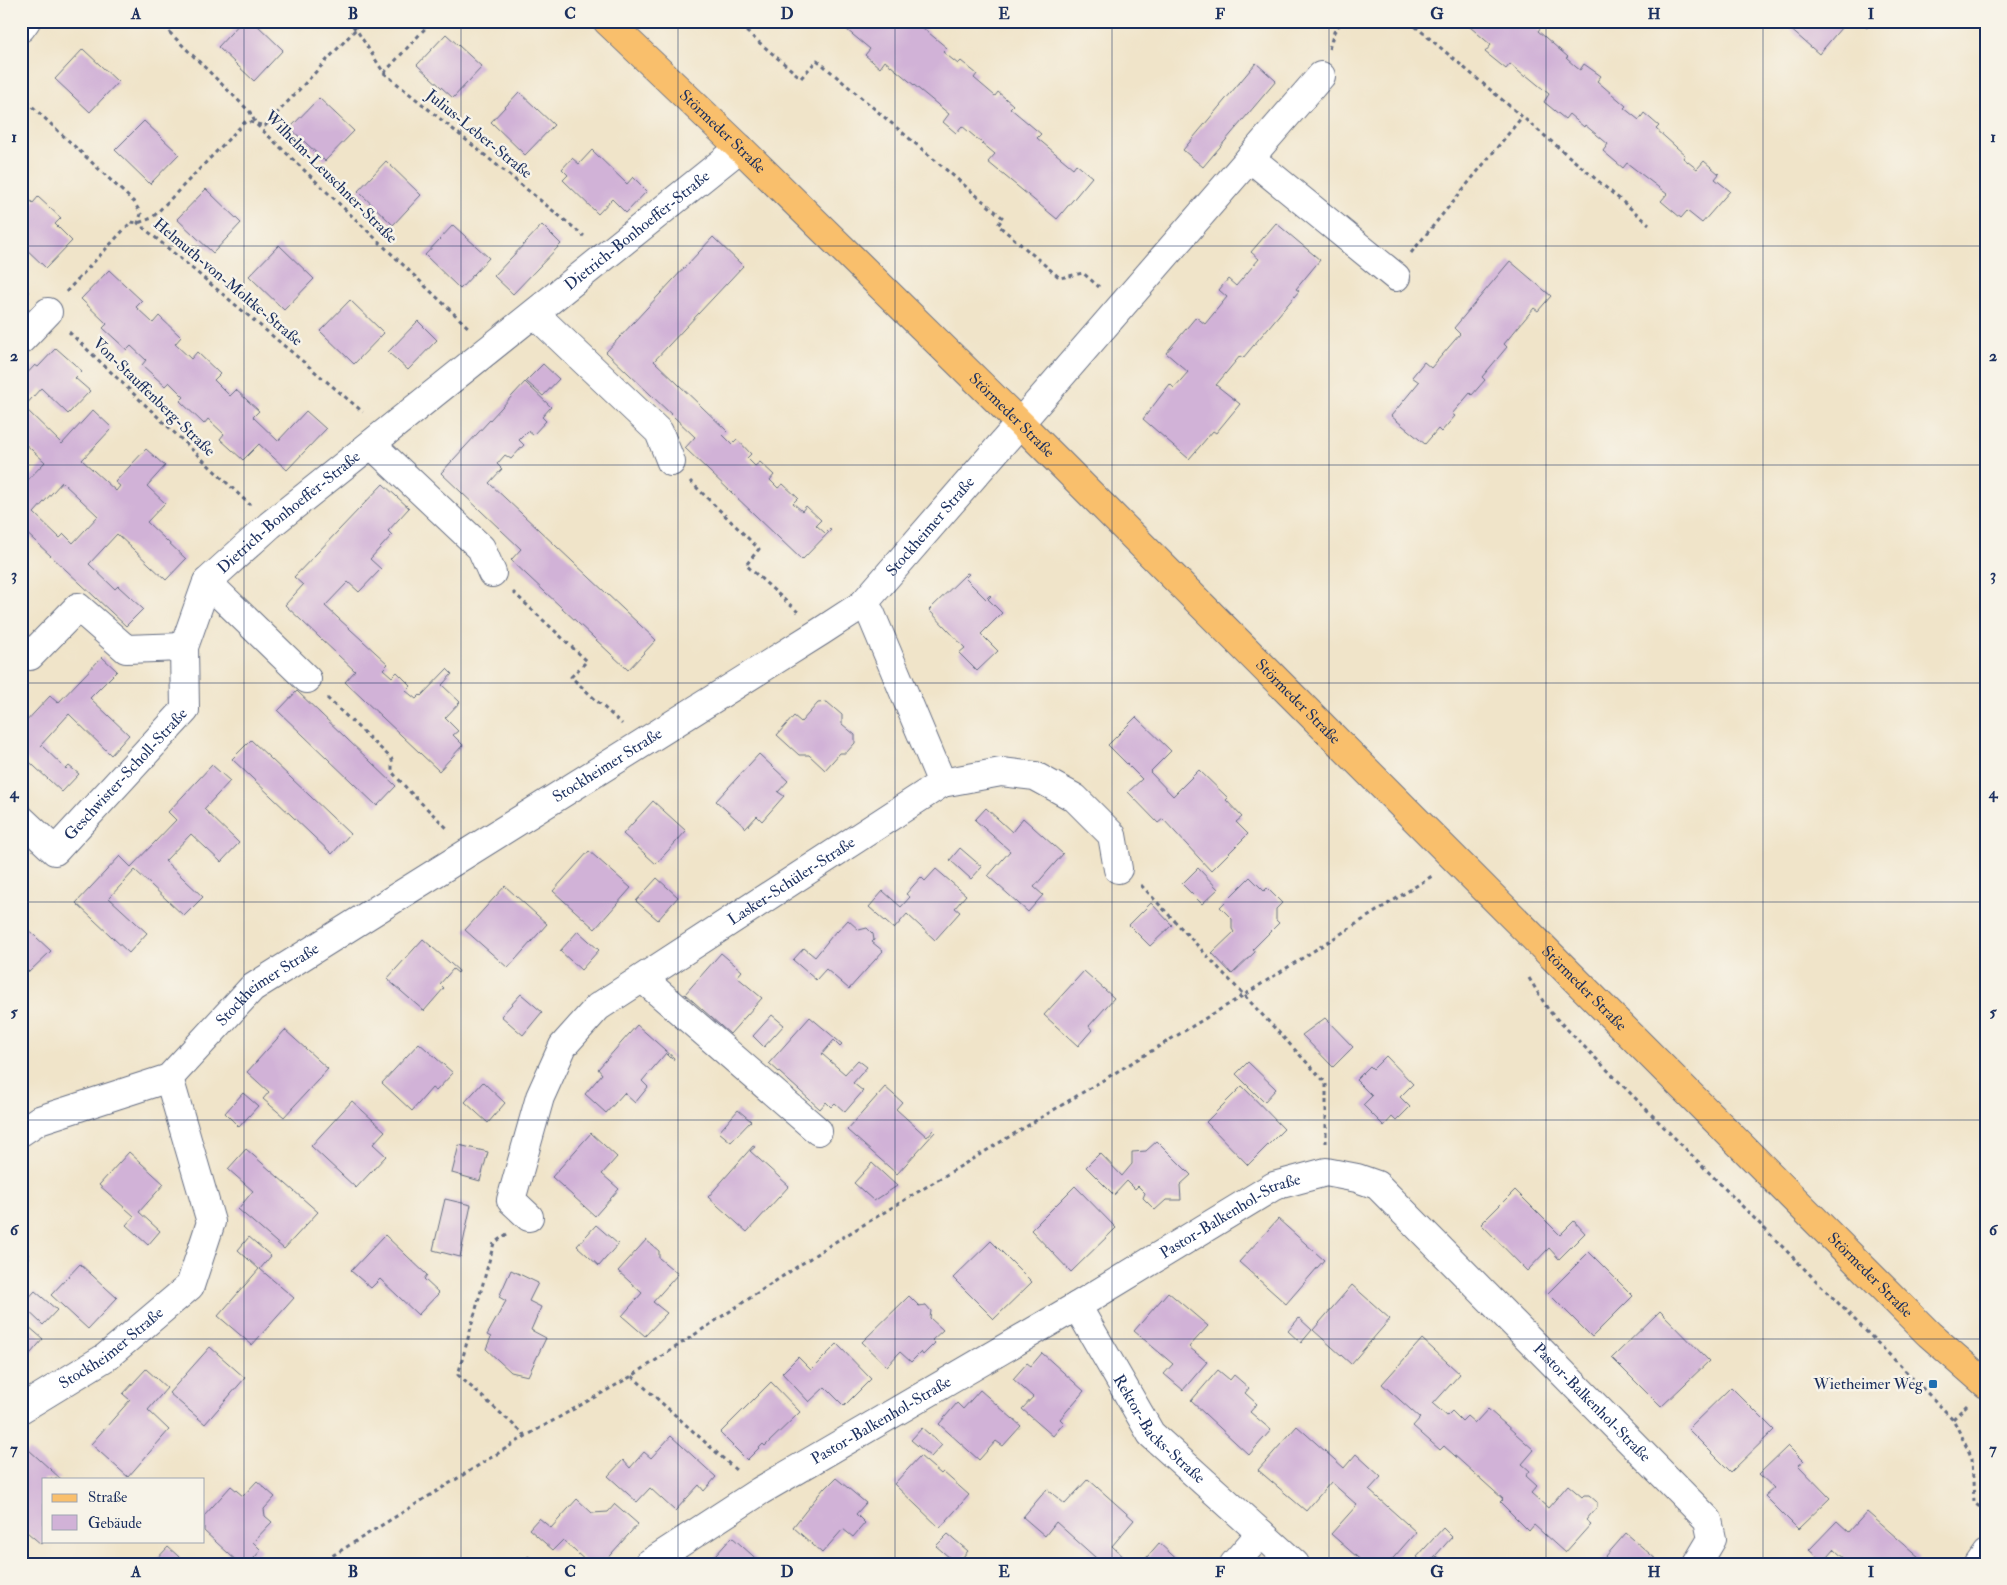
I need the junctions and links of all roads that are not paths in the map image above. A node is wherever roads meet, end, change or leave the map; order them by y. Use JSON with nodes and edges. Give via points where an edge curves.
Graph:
{"nodes":[{"id":1,"x":26,"y":21,"type":"edge"},
{"id":2,"x":607,"y":21,"type":"edge"},
{"id":3,"x":21,"y":28,"type":"edge"},
{"id":4,"x":1321,"y":76,"type":"dead end"},
{"id":5,"x":740,"y":148,"type":"junction"},
{"id":6,"x":1250,"y":158,"type":"junction"},
{"id":7,"x":1394,"y":276,"type":"road end"},
{"id":8,"x":48,"y":312,"type":"road end"},
{"id":9,"x":535,"y":314,"type":"junction"},
{"id":10,"x":21,"y":340,"type":"edge"},
{"id":11,"x":1021,"y":424,"type":"junction"},
{"id":12,"x":372,"y":445,"type":"junction"},
{"id":13,"x":671,"y":462,"type":"road end"},
{"id":14,"x":492,"y":573,"type":"road end"},
{"id":15,"x":207,"y":582,"type":"junction"},
{"id":16,"x":863,"y":604,"type":"junction"},
{"id":17,"x":184,"y":647,"type":"junction"},
{"id":18,"x":21,"y":648,"type":"edge"},
{"id":19,"x":307,"y":679,"type":"road end"},
{"id":20,"x":942,"y":783,"type":"junction"},
{"id":21,"x":21,"y":819,"type":"edge"},
{"id":22,"x":1118,"y":869,"type":"road end"},
{"id":23,"x":643,"y":979,"type":"junction"},
{"id":24,"x":169,"y":1078,"type":"junction"},
{"id":25,"x":818,"y":1131,"type":"dead end"},
{"id":26,"x":21,"y":1132,"type":"edge"},
{"id":27,"x":529,"y":1218,"type":"road end"},
{"id":28,"x":1077,"y":1306,"type":"junction"},
{"id":29,"x":1986,"y":1384,"type":"edge"},
{"id":30,"x":21,"y":1409,"type":"edge"},
{"id":31,"x":1261,"y":1533,"type":"junction"},
{"id":32,"x":1986,"y":1554,"type":"edge"},
{"id":33,"x":648,"y":1564,"type":"edge"},
{"id":34,"x":1234,"y":1564,"type":"edge"},
{"id":35,"x":1295,"y":1564,"type":"edge"},
{"id":36,"x":1697,"y":1564,"type":"edge"},
{"id":37,"x":1978,"y":1564,"type":"edge"}],
"edges":[{"from":1,"to":3,"type":"street"},
{"from":2,"to":5,"type":"main road","name":"Störmeder Straße"},
{"from":4,"to":6,"type":"street","name":"Stockheimer Straße"},
{"from":5,"to":9,"type":"street","name":"Dietrich-Bonhoeffer-Straße"},
{"from":5,"to":11,"type":"main road","name":"Störmeder Straße"},
{"from":6,"to":7,"type":"street"},
{"from":6,"to":11,"type":"street","name":"Stockheimer Straße"},
{"from":8,"to":10,"type":"street"},
{"from":9,"to":12,"type":"street","name":"Dietrich-Bonhoeffer-Straße"},
{"from":9,"to":13,"type":"street","via":[[659,432]]},
{"from":11,"to":16,"type":"street","name":"Stockheimer Straße"},
{"from":11,"to":29,"type":"main road","name":"Störmeder Straße","via":[[1928,1334]]},
{"from":12,"to":14,"type":"street","name":"Dietrich-Bonhoeffer-Straße","via":[[481,548]]},
{"from":12,"to":15,"type":"street","name":"Dietrich-Bonhoeffer-Straße","via":[[270,525]]},
{"from":15,"to":17,"type":"street","name":"Dietrich-Bonhoeffer-Straße"},
{"from":15,"to":19,"type":"street","name":"Dietrich-Bonhoeffer-Straße"},
{"from":16,"to":20,"type":"street"},
{"from":16,"to":24,"type":"street","name":"Stockheimer Straße","via":[[252,988]]},
{"from":17,"to":18,"type":"street","via":[[126,649],[78,607],[30,656]]},
{"from":17,"to":21,"type":"street","name":"Geschwister-Scholl-Straße","via":[[184,710],[55,851]]},
{"from":20,"to":22,"type":"street","name":"Lasker-Schüler-Straße","via":[[1001,772],[1035,776],[1075,798],[1112,835]]},
{"from":20,"to":23,"type":"street","name":"Lasker-Schüler-Straße"},
{"from":23,"to":25,"type":"street"},
{"from":23,"to":27,"type":"street","name":"Lasker-Schüler-Straße","via":[[598,1008],[563,1046],[540,1097],[511,1200]]},
{"from":24,"to":26,"type":"street","name":"Stockheimer Straße","via":[[39,1120]]},
{"from":24,"to":30,"type":"street","name":"Stockheimer Straße","via":[[211,1222],[190,1286],[106,1357]]},
{"from":28,"to":31,"type":"street","name":"Rektor-Backs-Straße","via":[[1151,1434]]},
{"from":28,"to":33,"type":"street","name":"Pastor-Balkenhol-Straße","via":[[760,1492]]},
{"from":28,"to":36,"type":"street","name":"Pastor-Balkenhol-Straße","via":[[1274,1186],[1326,1172],[1377,1185],[1708,1520],[1712,1539]]},
{"from":31,"to":34,"type":"street"},
{"from":31,"to":35,"type":"street","name":"Rektor-Backs-Straße"},
{"from":32,"to":37,"type":"street"}]}
